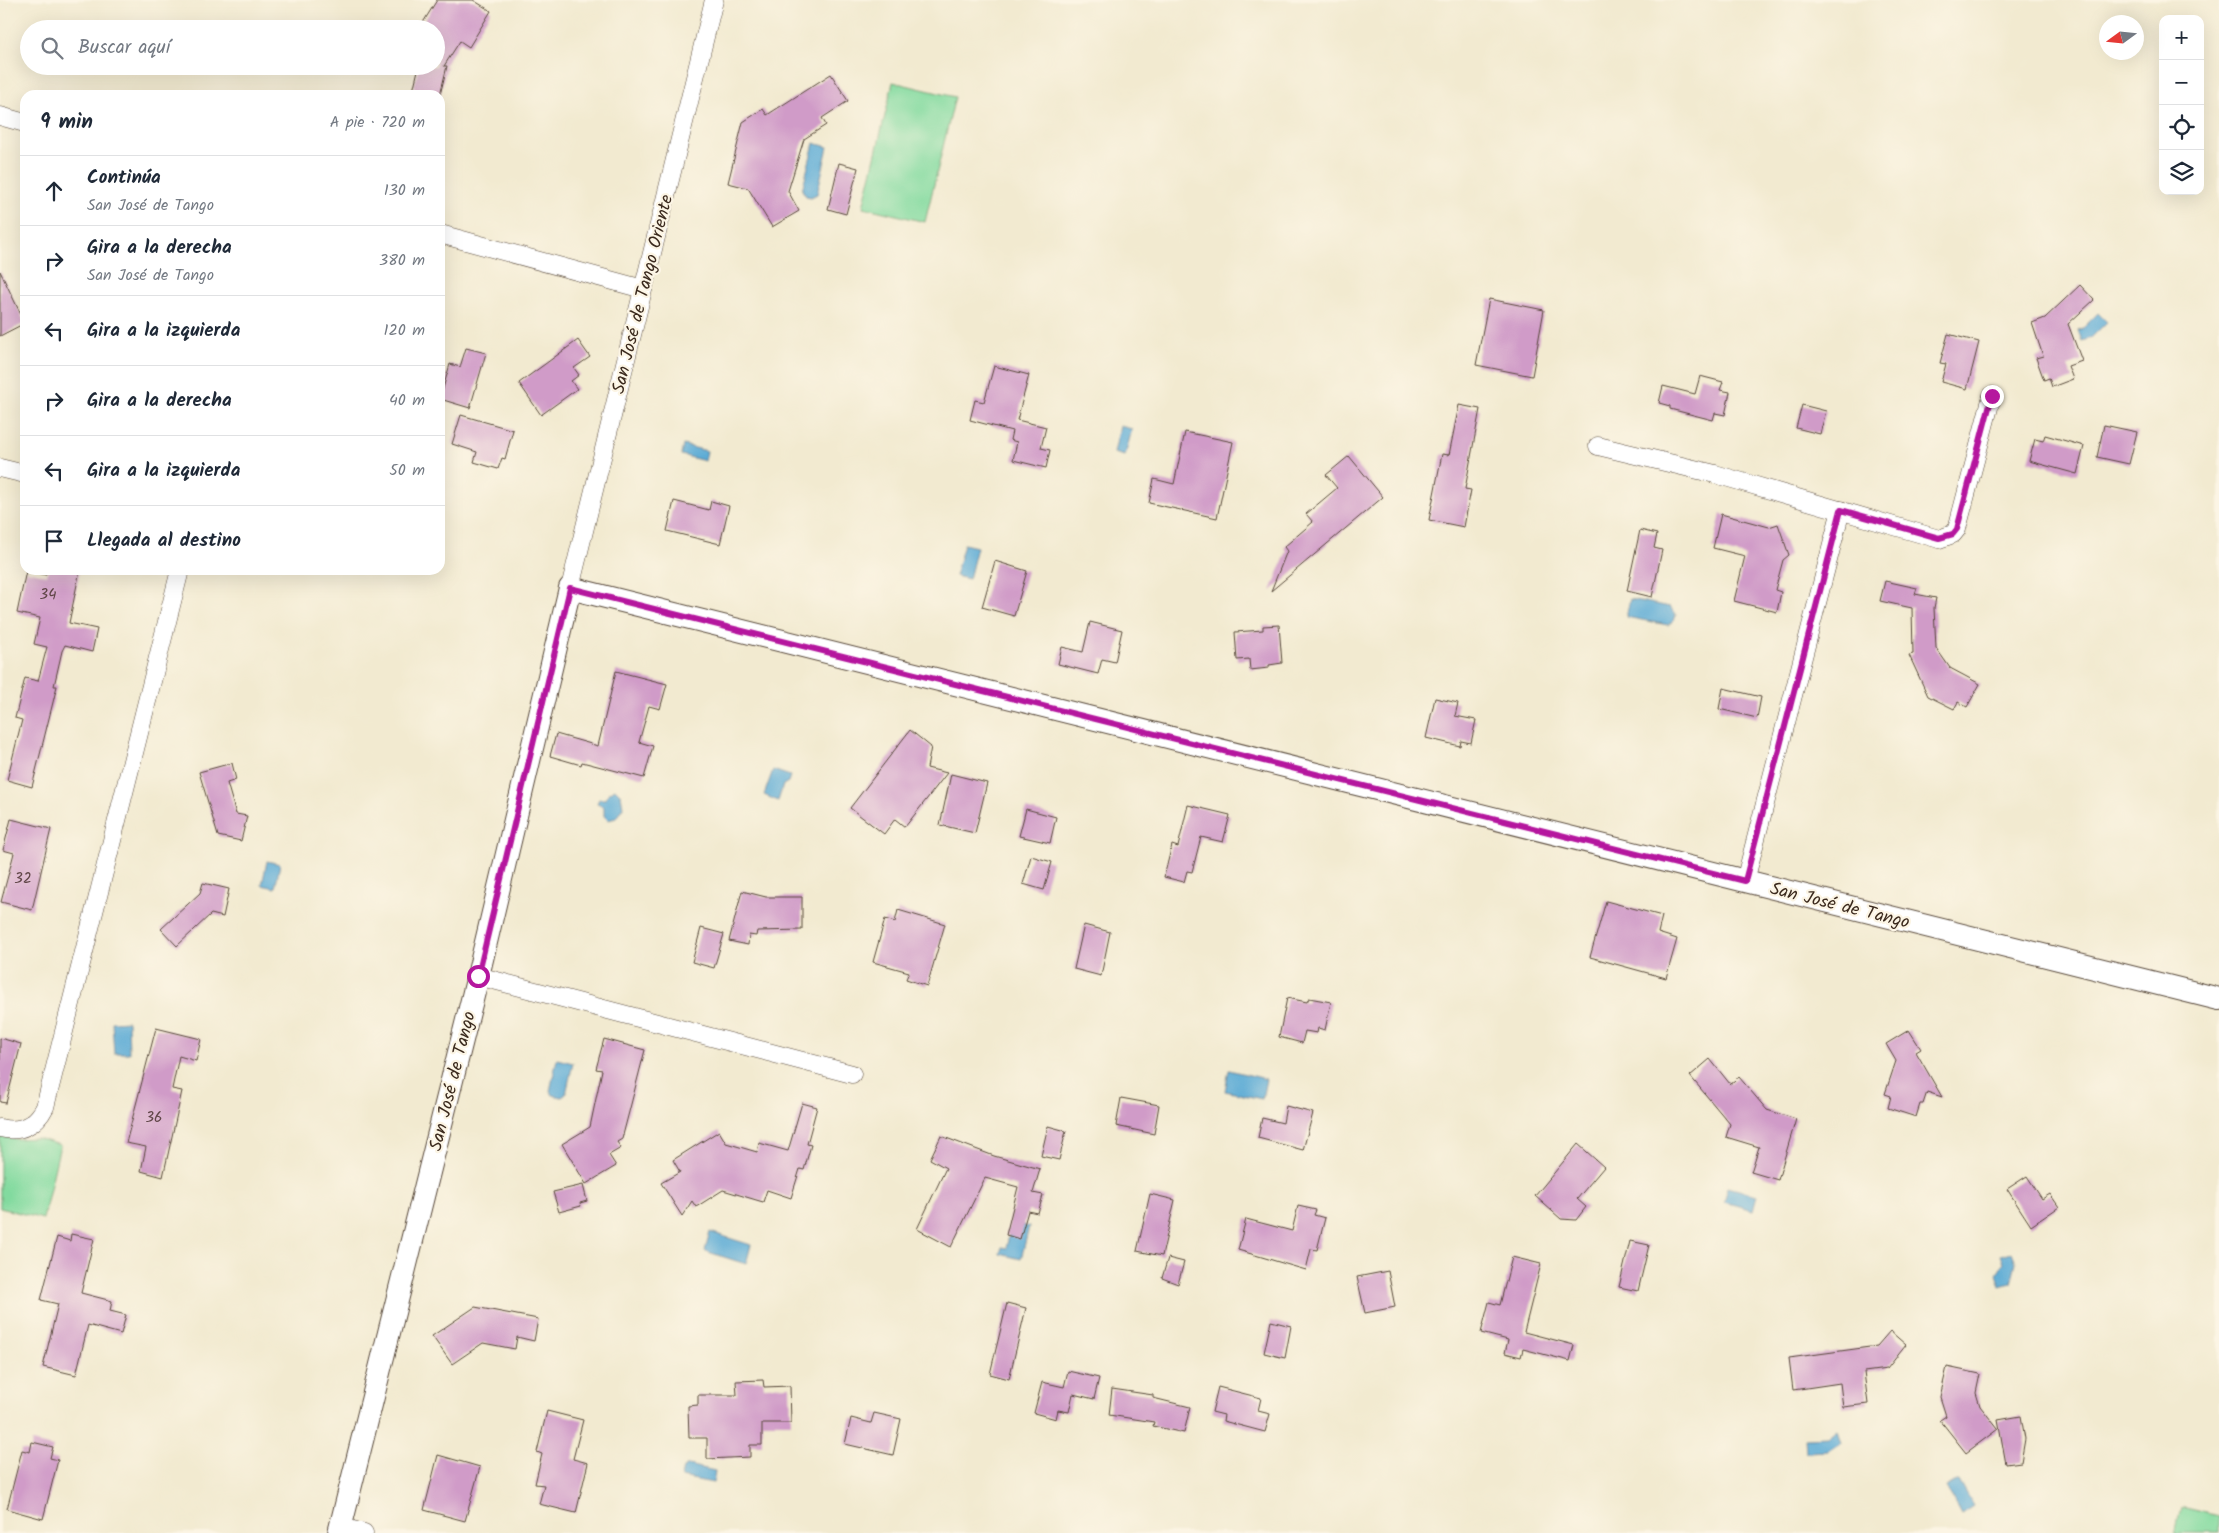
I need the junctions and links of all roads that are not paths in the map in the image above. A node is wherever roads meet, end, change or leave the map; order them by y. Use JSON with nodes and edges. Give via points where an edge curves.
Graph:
{"nodes":[{"id":1,"x":714,"y":0,"type":"edge"},
{"id":2,"x":0,"y":116,"type":"edge"},
{"id":3,"x":20,"y":122,"type":"edge"},
{"id":4,"x":445,"y":235,"type":"edge"},
{"id":5,"x":644,"y":289,"type":"junction"},
{"id":6,"x":1992,"y":396,"type":"dead end"},
{"id":7,"x":1598,"y":446,"type":"dead end"},
{"id":8,"x":0,"y":468,"type":"edge"},
{"id":9,"x":20,"y":473,"type":"edge"},
{"id":10,"x":1841,"y":510,"type":"junction"},
{"id":11,"x":179,"y":575,"type":"edge"},
{"id":12,"x":570,"y":588,"type":"junction"},
{"id":13,"x":1745,"y":881,"type":"junction"},
{"id":14,"x":478,"y":976,"type":"junction"},
{"id":15,"x":2219,"y":999,"type":"edge"},
{"id":16,"x":852,"y":1074,"type":"dead end"},
{"id":17,"x":0,"y":1128,"type":"edge"},
{"id":18,"x":340,"y":1530,"type":"edge"},
{"id":19,"x":364,"y":1533,"type":"edge"}],
"edges":[{"from":1,"to":5,"type":"street","name":"San José de Tango Oriente"},
{"from":2,"to":3,"type":"street"},
{"from":4,"to":5,"type":"street"},
{"from":5,"to":12,"type":"street","name":"San José de Tango Oriente"},
{"from":6,"to":10,"type":"street","via":[[1953,534],[1939,538]]},
{"from":7,"to":10,"type":"street","via":[[1715,474]]},
{"from":8,"to":9,"type":"street"},
{"from":10,"to":13,"type":"street"},
{"from":11,"to":17,"type":"street","via":[[44,1107],[41,1115],[28,1126],[12,1130]]},
{"from":12,"to":13,"type":"street","name":"San José de Tango"},
{"from":12,"to":14,"type":"street","name":"San José de Tango"},
{"from":13,"to":15,"type":"street","name":"San José de Tango"},
{"from":14,"to":16,"type":"street"},
{"from":14,"to":18,"type":"street","name":"San José de Tango"},
{"from":18,"to":19,"type":"street"}]}
